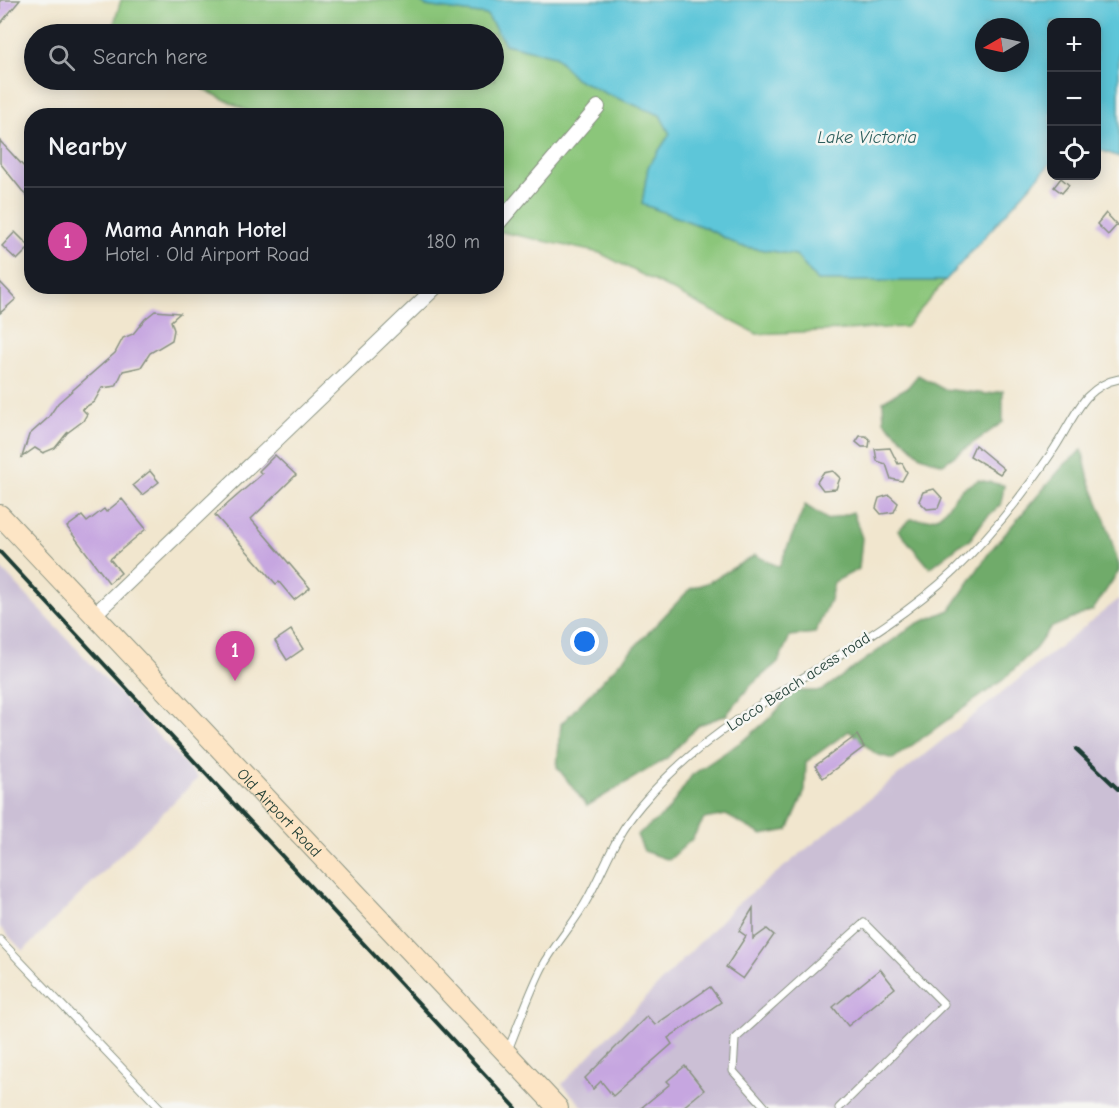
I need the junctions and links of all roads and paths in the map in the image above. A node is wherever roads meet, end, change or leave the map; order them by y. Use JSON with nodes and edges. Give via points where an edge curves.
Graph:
{"nodes":[{"id":1,"x":598,"y":106,"type":"dead end"},
{"id":2,"x":504,"y":217,"type":"edge"},
{"id":3,"x":429,"y":294,"type":"edge"},
{"id":4,"x":1119,"y":379,"type":"edge"},
{"id":5,"x":0,"y":515,"type":"edge"},
{"id":6,"x":94,"y":615,"type":"junction"},
{"id":7,"x":0,"y":940,"type":"edge"},
{"id":8,"x":507,"y":1053,"type":"junction"},
{"id":9,"x":160,"y":1108,"type":"edge"},
{"id":10,"x":558,"y":1108,"type":"edge"},
{"id":11,"x":766,"y":1108,"type":"edge"},
{"id":12,"x":839,"y":1108,"type":"edge"}],
"edges":[{"from":1,"to":2,"type":"street"},
{"from":3,"to":6,"type":"street"},
{"from":4,"to":8,"type":"lane","name":"Locco Beach acess road","via":[[1109,381],[1087,397],[1051,454],[954,571],[810,676],[752,708],[688,758],[642,804],[617,835],[588,899],[542,968]]},
{"from":5,"to":6,"type":"main road","name":"Old Airport Road"},
{"from":6,"to":8,"type":"main road","name":"Old Airport Road"},
{"from":7,"to":9,"type":"lane"},
{"from":8,"to":10,"type":"main road","name":"Old Airport Road"},
{"from":11,"to":12,"type":"lane","via":[[733,1071],[735,1039],[864,923],[944,1004]]}]}
